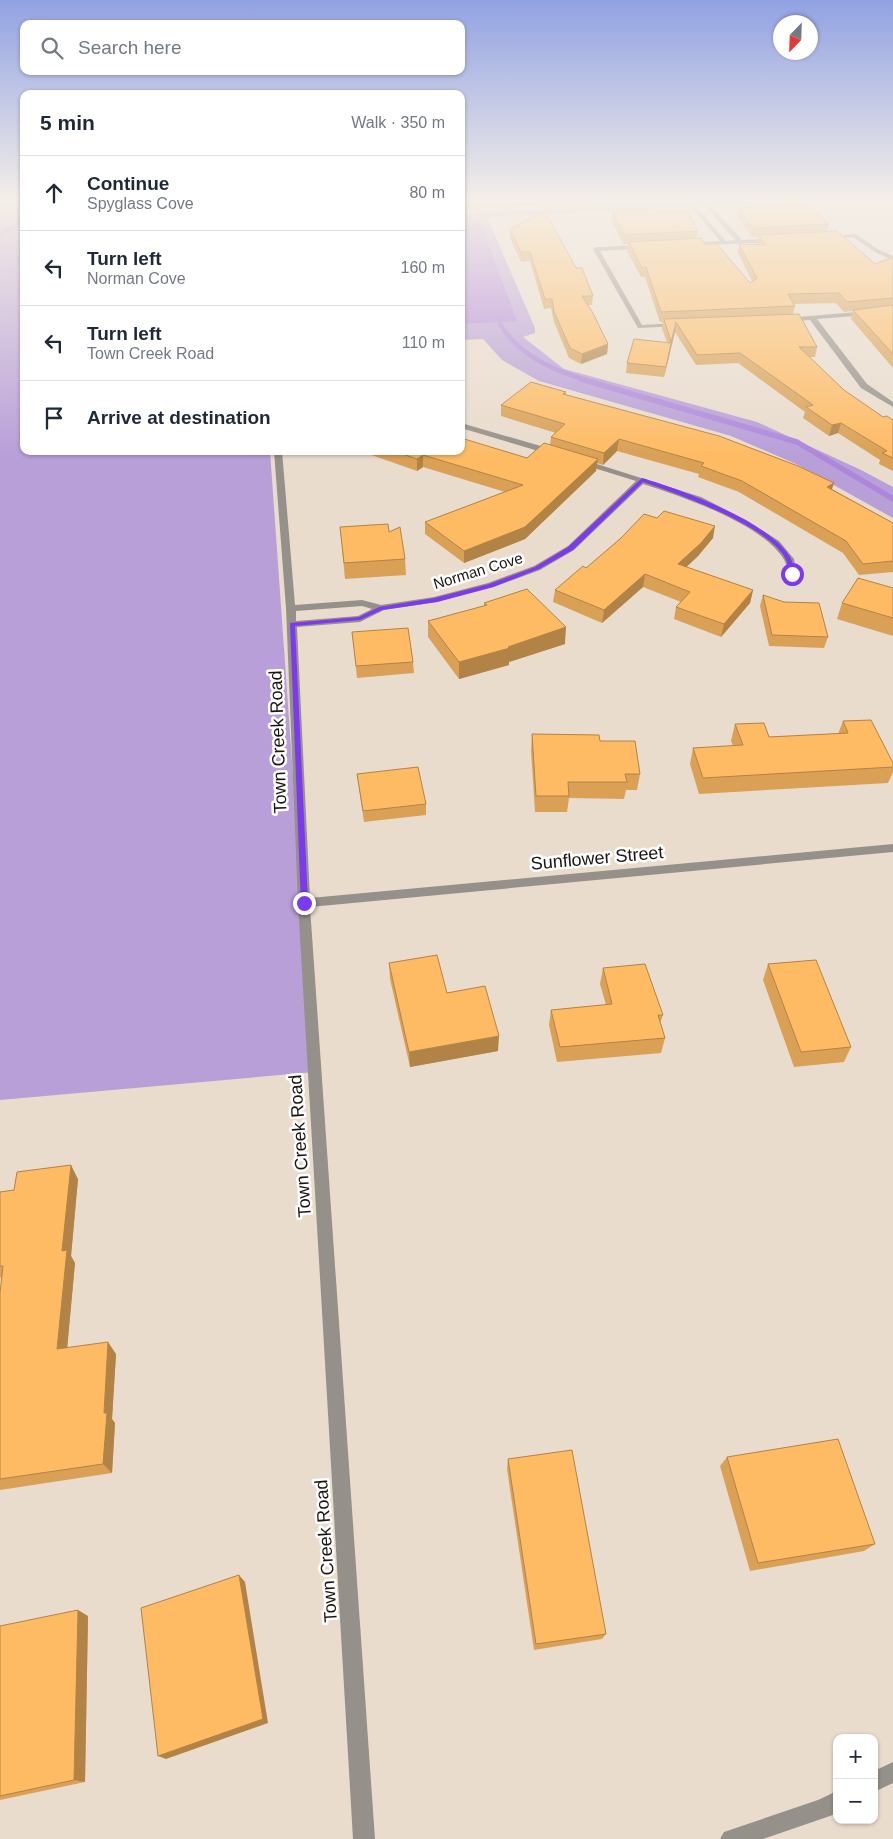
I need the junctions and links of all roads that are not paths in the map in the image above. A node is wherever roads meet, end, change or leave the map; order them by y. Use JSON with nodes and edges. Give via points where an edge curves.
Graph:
{"nodes":[{"id":1,"x":616,"y":285,"type":"edge"},
{"id":2,"x":893,"y":311,"type":"edge"},
{"id":3,"x":813,"y":319,"type":"junction"},
{"id":4,"x":774,"y":321,"type":"edge"},
{"id":5,"x":688,"y":325,"type":"edge"},
{"id":6,"x":893,"y":405,"type":"edge"},
{"id":7,"x":465,"y":426,"type":"edge"},
{"id":8,"x":278,"y":455,"type":"edge"},
{"id":9,"x":566,"y":457,"type":"edge"},
{"id":10,"x":575,"y":460,"type":"edge"},
{"id":11,"x":642,"y":480,"type":"junction"},
{"id":12,"x":792,"y":574,"type":"dead end"},
{"id":13,"x":292,"y":608,"type":"junction"},
{"id":14,"x":381,"y":608,"type":"junction"},
{"id":15,"x":292,"y":624,"type":"junction"},
{"id":16,"x":893,"y":848,"type":"edge"},
{"id":17,"x":304,"y":903,"type":"junction"},
{"id":18,"x":893,"y":1772,"type":"edge"},
{"id":19,"x":878,"y":1780,"type":"edge"},
{"id":20,"x":833,"y":1804,"type":"edge"},
{"id":21,"x":364,"y":1839,"type":"edge"},
{"id":22,"x":731,"y":1839,"type":"edge"}],
"edges":[{"from":1,"to":5,"type":"street","via":[[640,327]]},
{"from":2,"to":3,"type":"street"},
{"from":3,"to":4,"type":"street"},
{"from":3,"to":6,"type":"street","via":[[864,386]]},
{"from":7,"to":9,"type":"street"},
{"from":8,"to":13,"type":"street","name":"Town Creek Road"},
{"from":10,"to":11,"type":"street"},
{"from":11,"to":12,"type":"street","via":[[698,499],[745,523],[776,543],[789,559]]},
{"from":11,"to":14,"type":"street","name":"Norman Cove","via":[[570,548],[537,568],[491,585],[434,600]]},
{"from":13,"to":14,"type":"street","name":"Norman Cove","via":[[362,603]]},
{"from":13,"to":15,"type":"street","name":"Town Creek Road"},
{"from":14,"to":15,"type":"street","name":"Norman Cove","via":[[360,618]]},
{"from":15,"to":17,"type":"street","name":"Town Creek Road"},
{"from":16,"to":17,"type":"street","name":"Sunflower Street"},
{"from":17,"to":21,"type":"street","name":"Town Creek Road"},
{"from":18,"to":19,"type":"street"},
{"from":20,"to":22,"type":"street"}]}
